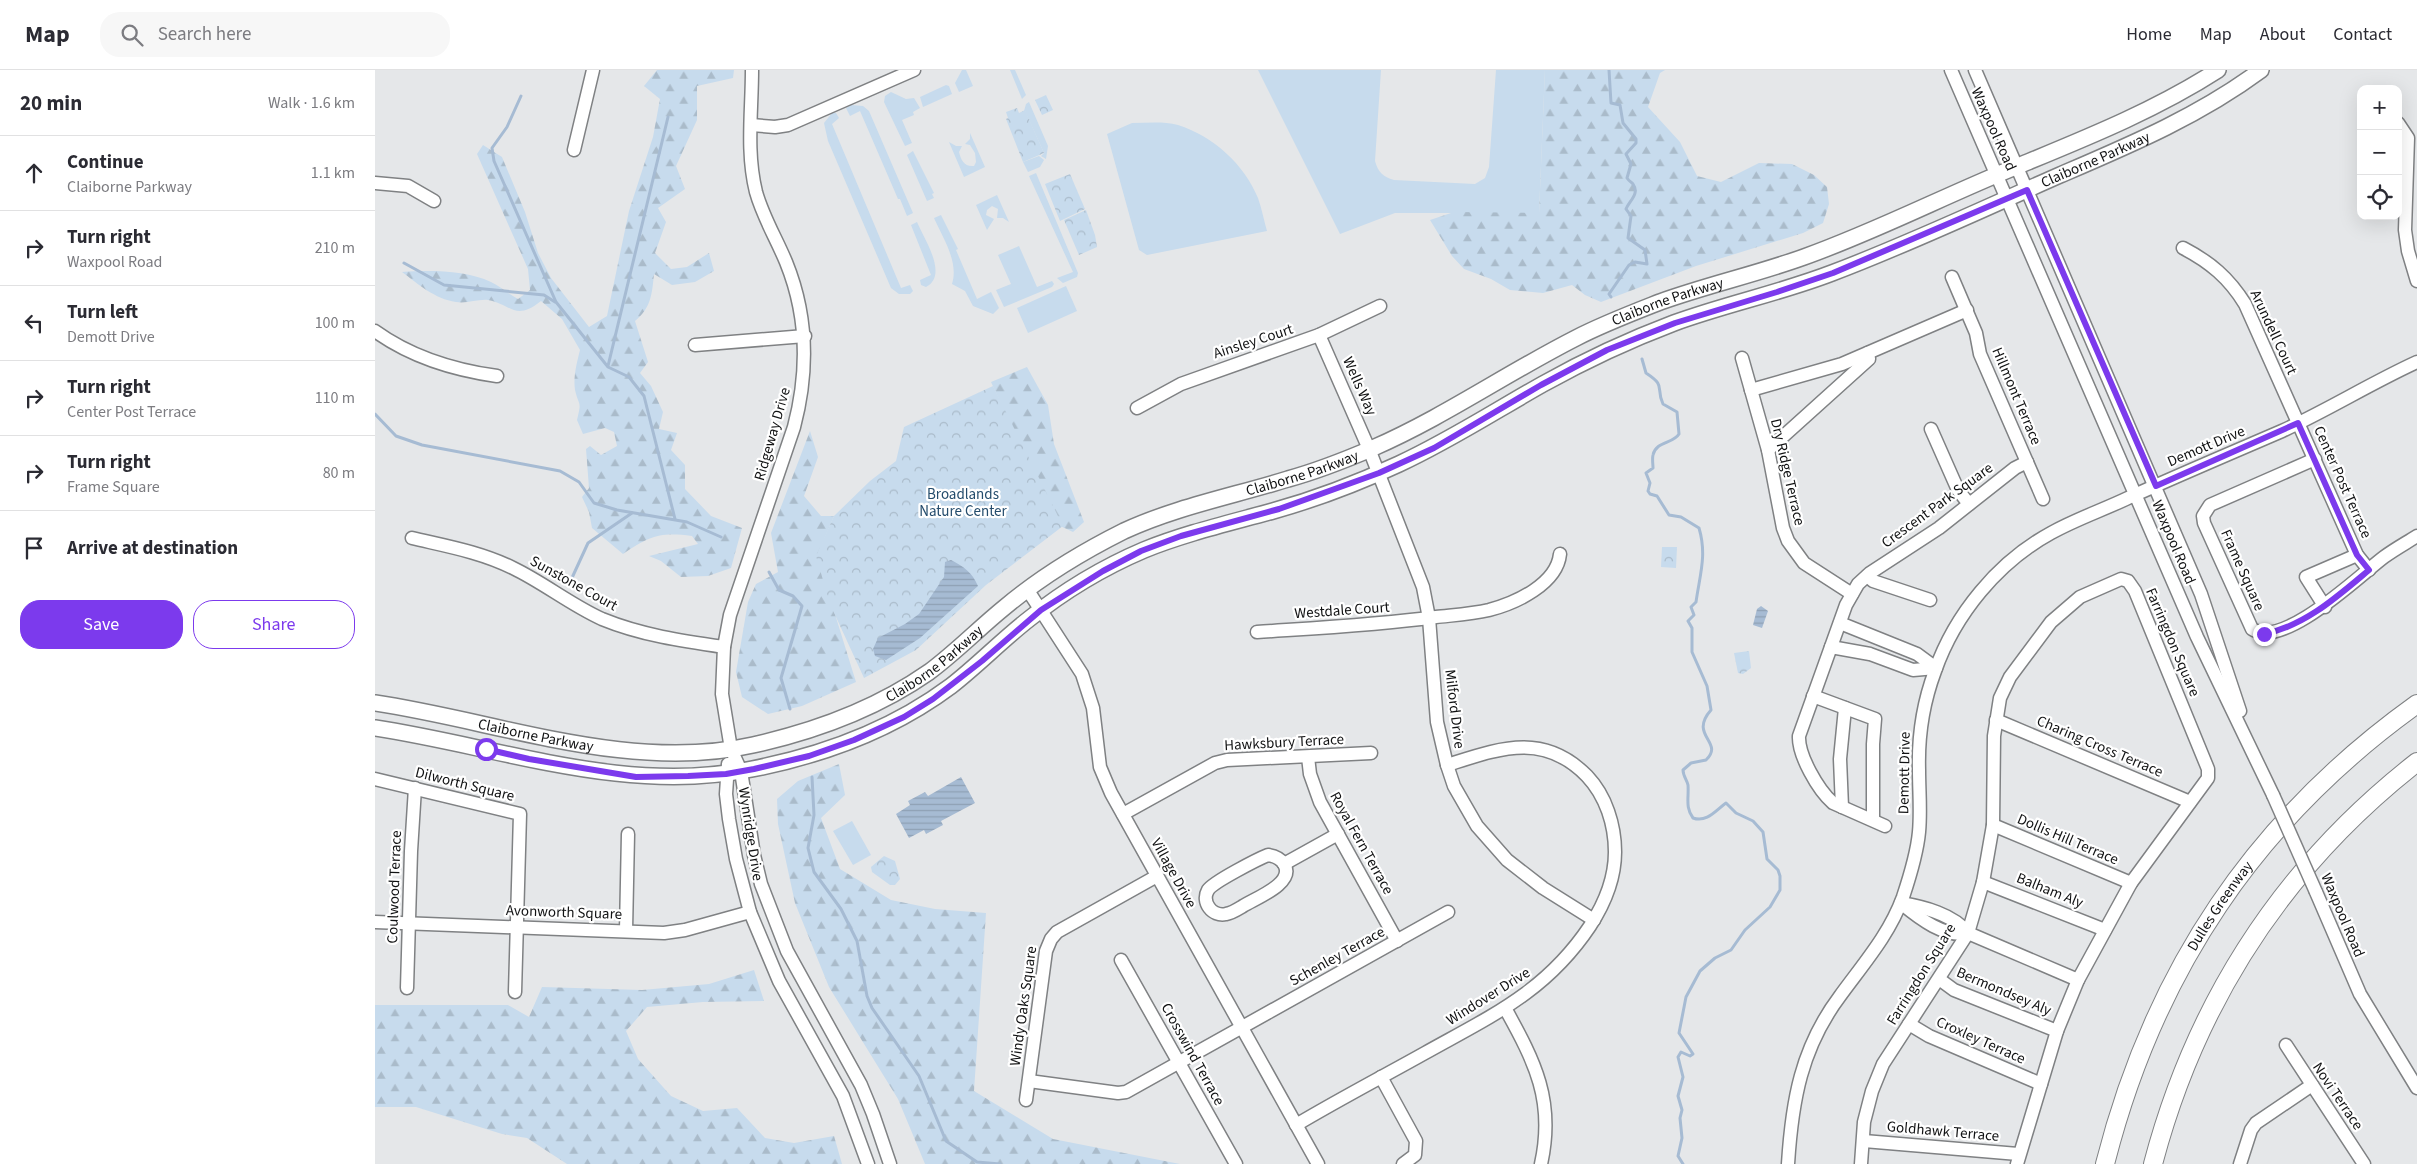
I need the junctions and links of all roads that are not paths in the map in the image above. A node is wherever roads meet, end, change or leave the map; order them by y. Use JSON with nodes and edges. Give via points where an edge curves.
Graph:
{"nodes":[{"id":1,"x":593,"y":70,"type":"edge"},
{"id":2,"x":753,"y":70,"type":"edge"},
{"id":3,"x":914,"y":70,"type":"edge"},
{"id":4,"x":1951,"y":70,"type":"edge"},
{"id":5,"x":1975,"y":70,"type":"edge"},
{"id":6,"x":2217,"y":70,"type":"edge"},
{"id":7,"x":2261,"y":70,"type":"edge"},
{"id":8,"x":751,"y":126,"type":"junction"},
{"id":9,"x":2402,"y":129,"type":"edge"},
{"id":10,"x":574,"y":150,"type":"dead end"},
{"id":11,"x":2017,"y":166,"type":"junction"},
{"id":12,"x":1997,"y":175,"type":"junction"},
{"id":13,"x":375,"y":183,"type":"edge"},
{"id":14,"x":2027,"y":190,"type":"junction"},
{"id":15,"x":2008,"y":199,"type":"junction"},
{"id":16,"x":435,"y":201,"type":"dead end"},
{"id":17,"x":2183,"y":248,"type":"dead end"},
{"id":18,"x":1952,"y":277,"type":"dead end"},
{"id":19,"x":2417,"y":281,"type":"edge"},
{"id":20,"x":1381,"y":306,"type":"dead end"},
{"id":21,"x":1967,"y":310,"type":"junction"},
{"id":22,"x":375,"y":331,"type":"edge"},
{"id":23,"x":1319,"y":335,"type":"junction"},
{"id":24,"x":805,"y":336,"type":"junction"},
{"id":25,"x":695,"y":345,"type":"dead end"},
{"id":26,"x":1868,"y":352,"type":"junction"},
{"id":27,"x":1742,"y":358,"type":"dead end"},
{"id":28,"x":2417,"y":362,"type":"edge"},
{"id":29,"x":497,"y":376,"type":"dead end"},
{"id":30,"x":1751,"y":390,"type":"junction"},
{"id":31,"x":1137,"y":408,"type":"dead end"},
{"id":32,"x":2298,"y":423,"type":"junction"},
{"id":33,"x":1931,"y":429,"type":"dead end"},
{"id":34,"x":1369,"y":449,"type":"junction"},
{"id":35,"x":1768,"y":450,"type":"junction"},
{"id":36,"x":2315,"y":459,"type":"junction"},
{"id":37,"x":2027,"y":462,"type":"junction"},
{"id":38,"x":1379,"y":473,"type":"junction"},
{"id":39,"x":2156,"y":486,"type":"junction"},
{"id":40,"x":2136,"y":495,"type":"junction"},
{"id":41,"x":2043,"y":499,"type":"dead end"},
{"id":42,"x":1969,"y":504,"type":"junction"},
{"id":43,"x":2417,"y":536,"type":"edge"},
{"id":44,"x":412,"y":538,"type":"dead end"},
{"id":45,"x":1560,"y":554,"type":"dead end"},
{"id":46,"x":2357,"y":555,"type":"junction"},
{"id":47,"x":2369,"y":570,"type":"junction"},
{"id":48,"x":1867,"y":576,"type":"junction"},
{"id":49,"x":1027,"y":590,"type":"junction"},
{"id":50,"x":1852,"y":594,"type":"junction"},
{"id":51,"x":1930,"y":600,"type":"dead end"},
{"id":52,"x":2325,"y":606,"type":"junction"},
{"id":53,"x":1041,"y":610,"type":"junction"},
{"id":54,"x":1429,"y":618,"type":"junction"},
{"id":55,"x":1840,"y":623,"type":"junction"},
{"id":56,"x":1257,"y":632,"type":"dead end"},
{"id":57,"x":1876,"y":639,"type":"junction"},
{"id":58,"x":724,"y":647,"type":"junction"},
{"id":59,"x":1831,"y":647,"type":"junction"},
{"id":60,"x":1870,"y":654,"type":"junction"},
{"id":61,"x":1936,"y":668,"type":"junction"},
{"id":62,"x":1813,"y":696,"type":"junction"},
{"id":63,"x":375,"y":703,"type":"edge"},
{"id":64,"x":2417,"y":704,"type":"edge"},
{"id":65,"x":1845,"y":708,"type":"junction"},
{"id":66,"x":1996,"y":720,"type":"junction"},
{"id":67,"x":375,"y":728,"type":"edge"},
{"id":68,"x":2252,"y":749,"type":"junction"},
{"id":69,"x":731,"y":750,"type":"junction"},
{"id":70,"x":1371,"y":753,"type":"dead end"},
{"id":71,"x":1308,"y":757,"type":"junction"},
{"id":72,"x":2417,"y":762,"type":"edge"},
{"id":73,"x":1447,"y":765,"type":"junction"},
{"id":74,"x":733,"y":773,"type":"junction"},
{"id":75,"x":375,"y":779,"type":"edge"},
{"id":76,"x":415,"y":788,"type":"junction"},
{"id":77,"x":2190,"y":802,"type":"junction"},
{"id":78,"x":1842,"y":807,"type":"junction"},
{"id":79,"x":1123,"y":814,"type":"junction"},
{"id":80,"x":1873,"y":820,"type":"junction"},
{"id":81,"x":1993,"y":825,"type":"junction"},
{"id":82,"x":1885,"y":826,"type":"dead end"},
{"id":83,"x":628,"y":834,"type":"dead end"},
{"id":84,"x":1338,"y":834,"type":"junction"},
{"id":85,"x":1284,"y":864,"type":"junction"},
{"id":86,"x":1157,"y":876,"type":"junction"},
{"id":87,"x":1983,"y":882,"type":"junction"},
{"id":88,"x":2131,"y":883,"type":"junction"},
{"id":89,"x":1901,"y":903,"type":"junction"},
{"id":90,"x":750,"y":912,"type":"junction"},
{"id":91,"x":1448,"y":912,"type":"dead end"},
{"id":92,"x":1594,"y":920,"type":"junction"},
{"id":93,"x":375,"y":922,"type":"edge"},
{"id":94,"x":409,"y":923,"type":"junction"},
{"id":95,"x":517,"y":927,"type":"junction"},
{"id":96,"x":626,"y":930,"type":"junction"},
{"id":97,"x":2105,"y":930,"type":"junction"},
{"id":98,"x":1968,"y":933,"type":"junction"},
{"id":99,"x":1397,"y":941,"type":"junction"},
{"id":100,"x":1121,"y":960,"type":"dead end"},
{"id":101,"x":1939,"y":979,"type":"junction"},
{"id":102,"x":2079,"y":980,"type":"junction"},
{"id":103,"x":407,"y":988,"type":"dead end"},
{"id":104,"x":515,"y":992,"type":"dead end"},
{"id":105,"x":1505,"y":1008,"type":"junction"},
{"id":106,"x":1909,"y":1024,"type":"junction"},
{"id":107,"x":1241,"y":1028,"type":"junction"},
{"id":108,"x":2057,"y":1031,"type":"junction"},
{"id":109,"x":2286,"y":1046,"type":"dead end"},
{"id":110,"x":1179,"y":1063,"type":"junction"},
{"id":111,"x":1381,"y":1077,"type":"junction"},
{"id":112,"x":1029,"y":1081,"type":"junction"},
{"id":113,"x":2041,"y":1084,"type":"junction"},
{"id":114,"x":2312,"y":1085,"type":"junction"},
{"id":115,"x":2417,"y":1088,"type":"edge"},
{"id":116,"x":1026,"y":1100,"type":"dead end"},
{"id":117,"x":1296,"y":1125,"type":"junction"},
{"id":118,"x":1864,"y":1140,"type":"junction"},
{"id":119,"x":2018,"y":1159,"type":"edge"},
{"id":120,"x":2244,"y":1161,"type":"edge"},
{"id":121,"x":868,"y":1164,"type":"edge"},
{"id":122,"x":890,"y":1164,"type":"edge"},
{"id":123,"x":1236,"y":1164,"type":"edge"},
{"id":124,"x":1318,"y":1164,"type":"edge"},
{"id":125,"x":1403,"y":1164,"type":"edge"},
{"id":126,"x":1541,"y":1164,"type":"edge"},
{"id":127,"x":1788,"y":1164,"type":"edge"},
{"id":128,"x":1861,"y":1164,"type":"edge"},
{"id":129,"x":2105,"y":1164,"type":"edge"},
{"id":130,"x":2153,"y":1164,"type":"edge"},
{"id":131,"x":2364,"y":1164,"type":"edge"}],
"edges":[{"from":1,"to":10,"type":"street"},
{"from":2,"to":8,"type":"street","name":"Ridgeway Drive"},
{"from":3,"to":8,"type":"street","via":[[789,125]]},
{"from":4,"to":12,"type":"street","name":"Waxpool Road"},
{"from":5,"to":11,"type":"street","name":"Waxpool Road"},
{"from":6,"to":11,"type":"main road","name":"Claiborne Parkway","via":[[2197,84],[2137,114]]},
{"from":7,"to":14,"type":"main road","name":"Claiborne Parkway","via":[[2183,120]]},
{"from":8,"to":24,"type":"street","name":"Ridgeway Drive","via":[[750,149],[757,194],[766,223],[794,284]]},
{"from":9,"to":19,"type":"street","via":[[2408,138],[2405,230]]},
{"from":11,"to":12,"type":"main road","name":"Claiborne Parkway"},
{"from":11,"to":14,"type":"street","name":"Waxpool Road"},
{"from":12,"to":15,"type":"street","name":"Waxpool Road"},
{"from":12,"to":34,"type":"main road","name":"Claiborne Parkway","via":[[1802,258],[1687,293],[1604,325],[1543,355],[1434,419]]},
{"from":13,"to":16,"type":"street","via":[[408,186]]},
{"from":14,"to":15,"type":"main road","name":"Claiborne Parkway"},
{"from":14,"to":39,"type":"street","name":"Waxpool Road"},
{"from":15,"to":38,"type":"main road","name":"Claiborne Parkway","via":[[1833,273],[1675,323],[1607,350],[1434,448]]},
{"from":15,"to":40,"type":"street","name":"Waxpool Road"},
{"from":17,"to":32,"type":"street","name":"Arundell Court","via":[[2219,271],[2238,292]]},
{"from":18,"to":21,"type":"street","name":"Hillmont Terrace"},
{"from":20,"to":23,"type":"street","name":"Ainsley Court"},
{"from":21,"to":26,"type":"street"},
{"from":21,"to":37,"type":"street","name":"Hillmont Terrace","via":[[1980,354]]},
{"from":22,"to":29,"type":"street","via":[[429,360]]},
{"from":23,"to":31,"type":"street","name":"Ainsley Court","via":[[1181,384]]},
{"from":23,"to":34,"type":"street","name":"Wells Way"},
{"from":24,"to":25,"type":"street"},
{"from":24,"to":58,"type":"street","name":"Ridgeway Drive","via":[[800,404],[730,615]]},
{"from":26,"to":30,"type":"street","via":[[1842,364]]},
{"from":26,"to":35,"type":"street","via":[[1869,359],[1854,374]]},
{"from":27,"to":30,"type":"street","name":"Dry Ridge Terrace"},
{"from":28,"to":32,"type":"street","name":"Demott Drive"},
{"from":30,"to":35,"type":"street","name":"Dry Ridge Terrace"},
{"from":32,"to":36,"type":"street","name":"Center Post Terrace"},
{"from":32,"to":39,"type":"street","name":"Demott Drive"},
{"from":33,"to":42,"type":"street","via":[[1958,490]]},
{"from":34,"to":38,"type":"street","name":"Milford Drive"},
{"from":34,"to":49,"type":"main road","name":"Claiborne Parkway","via":[[1315,470],[1149,520],[1073,558]]},
{"from":35,"to":50,"type":"street","name":"Dry Ridge Terrace","via":[[1788,541],[1804,563]]},
{"from":36,"to":46,"type":"street","name":"Center Post Terrace"},
{"from":36,"to":52,"type":"street","name":"Frame Square","via":[[2210,505],[2203,516],[2252,629],[2257,633],[2271,633]]},
{"from":37,"to":41,"type":"street","name":"Hillmont Terrace"},
{"from":37,"to":42,"type":"street","name":"Crescent Park Square"},
{"from":38,"to":53,"type":"main road","name":"Claiborne Parkway","via":[[1279,509],[1181,536],[1141,551]]},
{"from":38,"to":54,"type":"street","name":"Milford Drive","via":[[1416,566]]},
{"from":39,"to":40,"type":"street","name":"Demott Drive"},
{"from":39,"to":68,"type":"street","name":"Waxpool Road","via":[[2201,594]]},
{"from":40,"to":61,"type":"street","name":"Demott Drive","via":[[2048,534],[2004,567],[1960,620]]},
{"from":40,"to":68,"type":"street","name":"Waxpool Road","via":[[2197,637]]},
{"from":42,"to":48,"type":"street","name":"Crescent Park Square"},
{"from":43,"to":47,"type":"street","name":"Frame Square"},
{"from":44,"to":58,"type":"street","name":"Sunstone Court","via":[[475,552],[495,560],[534,579],[583,610],[628,628],[670,639]]},
{"from":45,"to":54,"type":"street","name":"Westdale Court","via":[[1554,573],[1525,595],[1489,610]]},
{"from":46,"to":47,"type":"street","name":"Center Post Terrace"},
{"from":46,"to":52,"type":"street","name":"Center Post Terrace","via":[[2306,577]]},
{"from":47,"to":52,"type":"street","name":"Frame Square"},
{"from":48,"to":50,"type":"street","name":"Crescent Park Square"},
{"from":48,"to":51,"type":"street","via":[[1873,581]]},
{"from":49,"to":53,"type":"street","name":"Village Drive"},
{"from":49,"to":69,"type":"main road","name":"Claiborne Parkway","via":[[950,656],[900,691],[813,729]]},
{"from":50,"to":55,"type":"street","name":"Crescent Park Square"},
{"from":53,"to":74,"type":"main road","name":"Claiborne Parkway","via":[[951,686],[904,717],[809,756]]},
{"from":53,"to":79,"type":"street","name":"Village Drive","via":[[1083,674],[1093,708],[1100,768]]},
{"from":54,"to":56,"type":"street","name":"Westdale Court"},
{"from":54,"to":73,"type":"street","name":"Milford Drive","via":[[1437,722]]},
{"from":55,"to":57,"type":"street"},
{"from":55,"to":59,"type":"street","name":"Crescent Park Square"},
{"from":57,"to":60,"type":"street"},
{"from":57,"to":61,"type":"street","via":[[1917,654]]},
{"from":58,"to":69,"type":"street","name":"Ridgeway Drive","via":[[723,694]]},
{"from":59,"to":60,"type":"street"},
{"from":59,"to":62,"type":"street","name":"Crescent Park Square"},
{"from":60,"to":61,"type":"street","via":[[1913,670]]},
{"from":61,"to":89,"type":"street","name":"Demott Drive","via":[[1919,741],[1919,832],[1915,859]]},
{"from":62,"to":65,"type":"street"},
{"from":62,"to":78,"type":"street","name":"Crescent Park Square","via":[[1799,736],[1800,754],[1826,797]]},
{"from":63,"to":69,"type":"main road","name":"Claiborne Parkway","via":[[608,749],[680,753]]},
{"from":64,"to":129,"type":"highway","name":"Dulles Greenway","via":[[2352,755],[2310,794],[2263,846],[2216,907],[2172,982],[2152,1026],[2126,1091]]},
{"from":65,"to":78,"type":"street","via":[[1840,759]]},
{"from":65,"to":80,"type":"street","via":[[1875,719]]},
{"from":66,"to":77,"type":"street","name":"Charing Cross Terrace"},
{"from":66,"to":77,"type":"street","name":"Farringdon Square","via":[[2000,698],[2010,677],[2051,622],[2080,597],[2115,580],[2128,581],[2135,591],[2208,769],[2204,786]]},
{"from":66,"to":81,"type":"street","name":"Farringdon Square"},
{"from":67,"to":74,"type":"main road","name":"Claiborne Parkway","via":[[636,777]]},
{"from":68,"to":115,"type":"street","name":"Waxpool Road","bridge":true,"via":[[2360,994]]},
{"from":69,"to":74,"type":"street","name":"Wynridge Drive"},
{"from":70,"to":71,"type":"street","name":"Hawksbury Terrace"},
{"from":71,"to":79,"type":"street","name":"Hawksbury Terrace","via":[[1215,763]]},
{"from":71,"to":84,"type":"street","name":"Royal Fern Terrace","via":[[1314,789]]},
{"from":72,"to":130,"type":"highway","via":[[2344,825],[2259,926],[2237,960],[2195,1040],[2172,1098]]},
{"from":73,"to":92,"type":"street","name":"Milford Drive","via":[[1465,807],[1491,843],[1524,875]]},
{"from":73,"to":92,"type":"street","name":"Windover Drive","via":[[1499,748],[1529,746],[1558,754],[1581,769],[1599,792],[1607,809],[1615,843],[1613,877]]},
{"from":74,"to":90,"type":"street","name":"Wynridge Drive","via":[[728,811]]},
{"from":74,"to":122,"type":"street","name":"Wynridge Drive","via":[[770,911],[791,958],[861,1085]]},
{"from":75,"to":76,"type":"street","name":"Dilworth Square"},
{"from":76,"to":94,"type":"street","name":"Coulwood Terrace"},
{"from":76,"to":95,"type":"street","name":"Dilworth Square","via":[[520,814]]},
{"from":77,"to":88,"type":"street","name":"Farringdon Square"},
{"from":78,"to":80,"type":"street","name":"Crescent Park Square"},
{"from":79,"to":86,"type":"street","name":"Village Drive"},
{"from":80,"to":82,"type":"street","name":"Crescent Park Square"},
{"from":81,"to":87,"type":"street","name":"Farringdon Square"},
{"from":81,"to":88,"type":"street","name":"Dollis Hill Terrace"},
{"from":83,"to":96,"type":"street"},
{"from":84,"to":85,"type":"street"},
{"from":84,"to":99,"type":"street","name":"Royal Fern Terrace"},
{"from":85,"to":85,"type":"street","via":[[1280,859],[1268,856],[1212,886],[1206,896],[1209,908],[1226,914],[1280,884],[1286,873]]},
{"from":86,"to":107,"type":"street","name":"Village Drive"},
{"from":86,"to":112,"type":"street","name":"Windy Oaks Square","via":[[1057,932],[1051,939],[1046,951]]},
{"from":87,"to":97,"type":"street","name":"Balham Aly"},
{"from":87,"to":98,"type":"street","name":"Farringdon Square"},
{"from":88,"to":97,"type":"street","name":"Farringdon Square"},
{"from":89,"to":98,"type":"street","via":[[1919,919],[1957,935]]},
{"from":89,"to":127,"type":"street","name":"Demott Drive","via":[[1880,942],[1839,996],[1812,1043],[1791,1116]]},
{"from":90,"to":96,"type":"street","name":"Avonworth Square","via":[[685,930],[664,933]]},
{"from":90,"to":121,"type":"street","name":"Wynridge Drive","via":[[779,981],[843,1096]]},
{"from":91,"to":99,"type":"street","name":"Schenley Terrace"},
{"from":92,"to":105,"type":"street","name":"Windover Drive","via":[[1563,962]]},
{"from":93,"to":94,"type":"street","name":"Avonworth Square"},
{"from":94,"to":95,"type":"street","name":"Avonworth Square"},
{"from":94,"to":103,"type":"street","name":"Coulwood Terrace"},
{"from":95,"to":96,"type":"street","name":"Avonworth Square"},
{"from":95,"to":104,"type":"street","name":"Dilworth Square"},
{"from":97,"to":102,"type":"street","name":"Farringdon Square"},
{"from":98,"to":101,"type":"street","name":"Farringdon Square"},
{"from":98,"to":102,"type":"street"},
{"from":99,"to":107,"type":"street","name":"Schenley Terrace"},
{"from":100,"to":110,"type":"street","name":"Crosswind Terrace"},
{"from":101,"to":106,"type":"street","name":"Farringdon Square"},
{"from":101,"to":108,"type":"street","name":"Bermondsey Aly","via":[[1954,990]]},
{"from":102,"to":108,"type":"street","name":"Farringdon Square"},
{"from":105,"to":111,"type":"street","name":"Windover Drive"},
{"from":105,"to":126,"type":"street","via":[[1531,1054],[1543,1092],[1546,1128]]},
{"from":106,"to":113,"type":"street","name":"Croxley Terrace","via":[[1929,1036]]},
{"from":106,"to":118,"type":"street","name":"Farringdon Square","via":[[1883,1064],[1872,1091],[1864,1122]]},
{"from":107,"to":110,"type":"street","name":"Windy Oaks Square"},
{"from":107,"to":117,"type":"street","name":"Village Drive"},
{"from":108,"to":113,"type":"street","name":"Farringdon Square"},
{"from":109,"to":114,"type":"street","name":"Novi Terrace"},
{"from":110,"to":112,"type":"street","name":"Windy Oaks Square","via":[[1118,1093]]},
{"from":110,"to":123,"type":"street","name":"Crosswind Terrace"},
{"from":111,"to":117,"type":"street","name":"Windover Drive"},
{"from":111,"to":125,"type":"street","via":[[1416,1141],[1415,1155]]},
{"from":112,"to":116,"type":"street","name":"Windy Oaks Square"},
{"from":113,"to":119,"type":"street","name":"Farringdon Square"},
{"from":114,"to":120,"type":"street","via":[[2256,1123],[2251,1130]]},
{"from":114,"to":131,"type":"street","name":"Novi Terrace"},
{"from":117,"to":124,"type":"street","name":"Village Drive"},
{"from":118,"to":119,"type":"street","name":"Goldhawk Terrace"},
{"from":118,"to":128,"type":"street","name":"Farringdon Square"}]}
